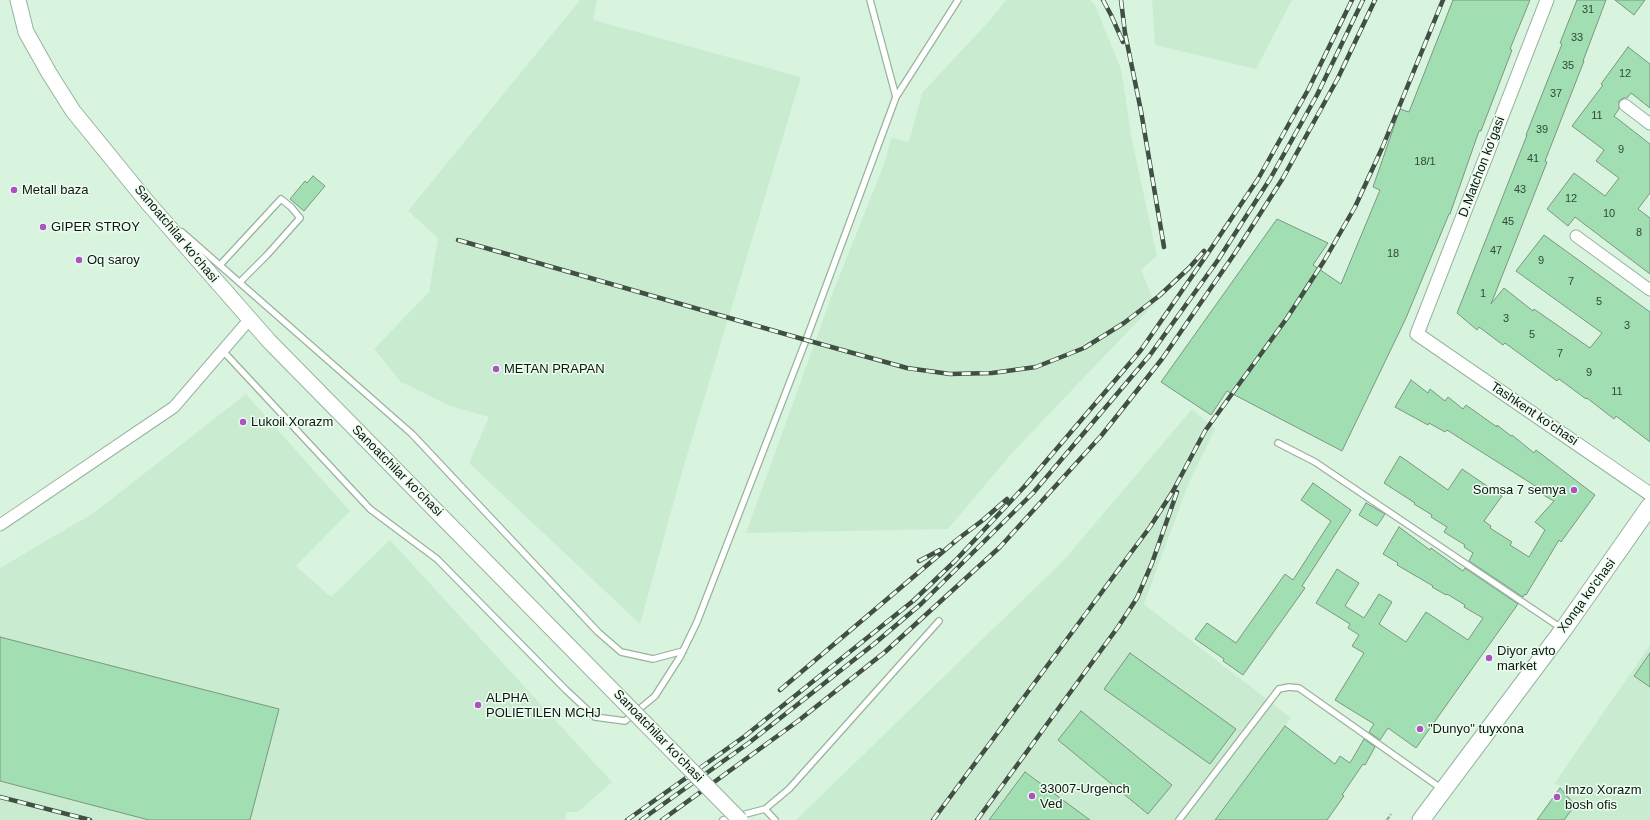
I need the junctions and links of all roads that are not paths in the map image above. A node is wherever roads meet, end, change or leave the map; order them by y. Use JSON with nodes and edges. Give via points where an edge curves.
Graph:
{"nodes":[{"id":1,"x":18,"y":0,"type":"edge"},
{"id":2,"x":870,"y":0,"type":"edge"},
{"id":3,"x":958,"y":0,"type":"edge"},
{"id":4,"x":1547,"y":0,"type":"edge"},
{"id":5,"x":896,"y":96,"type":"junction"},
{"id":6,"x":1625,"y":105,"type":"dead end"},
{"id":7,"x":1650,"y":124,"type":"edge"},
{"id":8,"x":148,"y":202,"type":"junction"},
{"id":9,"x":1576,"y":236,"type":"dead end"},
{"id":10,"x":220,"y":264,"type":"junction"},
{"id":11,"x":240,"y":282,"type":"junction"},
{"id":12,"x":1650,"y":290,"type":"edge"},
{"id":13,"x":249,"y":320,"type":"junction"},
{"id":14,"x":1417,"y":334,"type":"joint"},
{"id":15,"x":223,"y":351,"type":"junction"},
{"id":16,"x":1278,"y":443,"type":"dead end"},
{"id":17,"x":1650,"y":494,"type":"edge"},
{"id":18,"x":1650,"y":506,"type":"edge"},
{"id":19,"x":0,"y":525,"type":"edge"},
{"id":20,"x":939,"y":621,"type":"dead end"},
{"id":21,"x":1563,"y":630,"type":"junction"},
{"id":22,"x":683,"y":651,"type":"junction"},
{"id":23,"x":1443,"y":790,"type":"junction"},
{"id":24,"x":765,"y":809,"type":"junction"},
{"id":25,"x":723,"y":820,"type":"edge"},
{"id":26,"x":740,"y":820,"type":"edge"},
{"id":27,"x":776,"y":820,"type":"edge"},
{"id":28,"x":1179,"y":820,"type":"edge"},
{"id":29,"x":1420,"y":820,"type":"edge"}],
"edges":[{"from":1,"to":8,"type":"main road","name":"Sanoatchilar ko'chasi","via":[[26,32],[53,79],[74,111]]},
{"from":2,"to":5,"type":"lane"},
{"from":3,"to":5,"type":"lane"},
{"from":4,"to":14,"type":"street","name":"D.Matchon ko'gasi"},
{"from":5,"to":22,"type":"lane","via":[[806,340]]},
{"from":6,"to":7,"type":"street"},
{"from":8,"to":10,"type":"lane"},
{"from":8,"to":13,"type":"main road","name":"Sanoatchilar ko'chasi"},
{"from":9,"to":12,"type":"street"},
{"from":10,"to":11,"type":"lane"},
{"from":10,"to":11,"type":"lane","via":[[281,200],[291,207],[300,218]]},
{"from":11,"to":22,"type":"lane","via":[[412,434],[598,632],[621,652],[653,659]]},
{"from":13,"to":15,"type":"street"},
{"from":13,"to":26,"type":"main road","name":"Sanoatchilar ko'chasi","bridge":true},
{"from":14,"to":17,"type":"street","name":"Tashkent ko'chasi"},
{"from":15,"to":19,"type":"street","via":[[174,407]]},
{"from":15,"to":22,"type":"lane","via":[[370,509],[437,559],[595,717],[625,721],[655,696]]},
{"from":16,"to":21,"type":"lane","via":[[1315,462]]},
{"from":18,"to":21,"type":"main road","name":"Xonqa ko'chasi"},
{"from":20,"to":24,"type":"lane","via":[[790,789]]},
{"from":21,"to":23,"type":"main road","name":"Xonqa ko'chasi"},
{"from":23,"to":28,"type":"lane","via":[[1299,688],[1289,687],[1279,689]]},
{"from":23,"to":29,"type":"main road","name":"Xonqa ko'chasi"},
{"from":24,"to":25,"type":"lane"},
{"from":24,"to":27,"type":"lane"}]}
